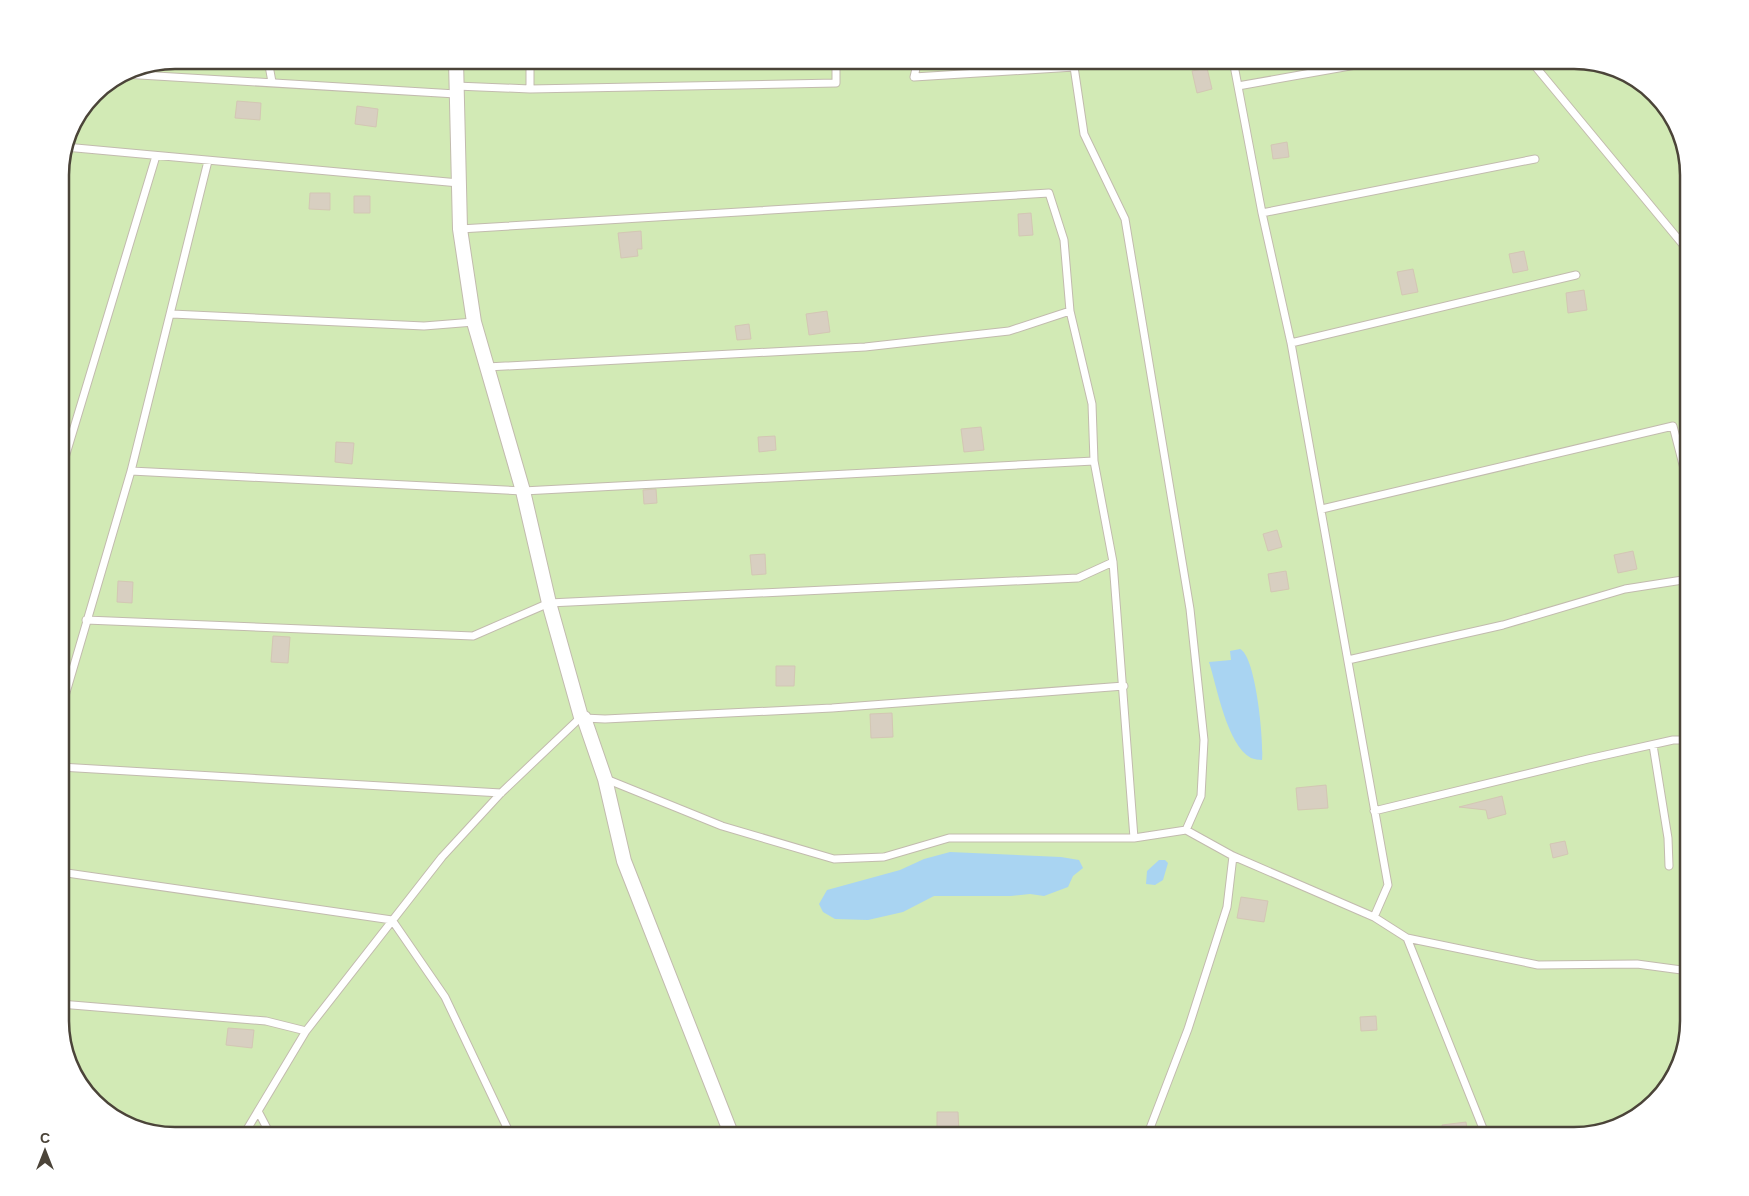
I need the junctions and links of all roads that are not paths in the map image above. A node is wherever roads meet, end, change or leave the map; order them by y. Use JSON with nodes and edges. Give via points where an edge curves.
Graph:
{"nodes":[{"id":1,"x":270,"y":69,"type":"edge"},
{"id":2,"x":456,"y":69,"type":"edge"},
{"id":3,"x":530,"y":69,"type":"edge"},
{"id":4,"x":836,"y":69,"type":"edge"},
{"id":5,"x":916,"y":69,"type":"edge"},
{"id":6,"x":1012,"y":69,"type":"edge"},
{"id":7,"x":1075,"y":69,"type":"edge"},
{"id":8,"x":1235,"y":69,"type":"edge"},
{"id":9,"x":1333,"y":69,"type":"edge"},
{"id":10,"x":1537,"y":69,"type":"edge"},
{"id":11,"x":139,"y":75,"type":"edge"},
{"id":12,"x":272,"y":82,"type":"junction"},
{"id":13,"x":1238,"y":86,"type":"junction"},
{"id":14,"x":530,"y":89,"type":"junction"},
{"id":15,"x":456,"y":90,"type":"junction"},
{"id":16,"x":72,"y":149,"type":"edge"},
{"id":17,"x":156,"y":156,"type":"junction"},
{"id":18,"x":1535,"y":159,"type":"dead end"},
{"id":19,"x":208,"y":161,"type":"junction"},
{"id":20,"x":459,"y":183,"type":"junction"},
{"id":21,"x":1262,"y":213,"type":"junction"},
{"id":22,"x":460,"y":229,"type":"junction"},
{"id":23,"x":1680,"y":241,"type":"edge"},
{"id":24,"x":1576,"y":275,"type":"dead end"},
{"id":25,"x":1070,"y":311,"type":"junction"},
{"id":26,"x":172,"y":314,"type":"junction"},
{"id":27,"x":474,"y":322,"type":"junction"},
{"id":28,"x":1291,"y":343,"type":"junction"},
{"id":29,"x":487,"y":367,"type":"junction"},
{"id":30,"x":69,"y":444,"type":"edge"},
{"id":31,"x":1680,"y":453,"type":"edge"},
{"id":32,"x":1094,"y":461,"type":"junction"},
{"id":33,"x":131,"y":471,"type":"junction"},
{"id":34,"x":523,"y":491,"type":"junction"},
{"id":35,"x":1322,"y":509,"type":"junction"},
{"id":36,"x":1113,"y":562,"type":"junction"},
{"id":37,"x":1680,"y":580,"type":"edge"},
{"id":38,"x":549,"y":603,"type":"junction"},
{"id":39,"x":86,"y":620,"type":"junction"},
{"id":40,"x":1348,"y":660,"type":"junction"},
{"id":41,"x":69,"y":680,"type":"edge"},
{"id":42,"x":1124,"y":686,"type":"junction"},
{"id":43,"x":583,"y":718,"type":"junction"},
{"id":44,"x":1680,"y":740,"type":"edge"},
{"id":45,"x":1653,"y":745,"type":"junction"},
{"id":46,"x":69,"y":768,"type":"edge"},
{"id":47,"x":606,"y":779,"type":"junction"},
{"id":48,"x":501,"y":793,"type":"junction"},
{"id":49,"x":1374,"y":811,"type":"junction"},
{"id":50,"x":1186,"y":830,"type":"junction"},
{"id":51,"x":1134,"y":838,"type":"junction"},
{"id":52,"x":1233,"y":856,"type":"junction"},
{"id":53,"x":1669,"y":866,"type":"dead end"},
{"id":54,"x":69,"y":873,"type":"edge"},
{"id":55,"x":1374,"y":917,"type":"junction"},
{"id":56,"x":392,"y":920,"type":"junction"},
{"id":57,"x":1406,"y":938,"type":"junction"},
{"id":58,"x":1680,"y":970,"type":"edge"},
{"id":59,"x":69,"y":1005,"type":"edge"},
{"id":60,"x":306,"y":1031,"type":"junction"},
{"id":61,"x":258,"y":1111,"type":"junction"},
{"id":62,"x":248,"y":1127,"type":"edge"},
{"id":63,"x":267,"y":1127,"type":"edge"},
{"id":64,"x":507,"y":1127,"type":"edge"},
{"id":65,"x":728,"y":1127,"type":"edge"},
{"id":66,"x":1150,"y":1127,"type":"edge"},
{"id":67,"x":1482,"y":1127,"type":"edge"}],
"edges":[{"from":1,"to":12,"type":"lane"},
{"from":2,"to":15,"type":"street"},
{"from":3,"to":14,"type":"lane"},
{"from":4,"to":14,"type":"lane","via":[[836,83]]},
{"from":5,"to":6,"type":"lane","via":[[914,77]]},
{"from":7,"to":50,"type":"lane","via":[[1084,134],[1125,219],[1190,609],[1204,740],[1202,796]]},
{"from":8,"to":13,"type":"lane"},
{"from":9,"to":13,"type":"lane"},
{"from":10,"to":23,"type":"lane"},
{"from":11,"to":12,"type":"lane"},
{"from":12,"to":15,"type":"lane"},
{"from":13,"to":21,"type":"lane"},
{"from":14,"to":15,"type":"lane"},
{"from":15,"to":20,"type":"street"},
{"from":16,"to":17,"type":"lane"},
{"from":17,"to":19,"type":"lane"},
{"from":17,"to":30,"type":"lane"},
{"from":18,"to":21,"type":"lane"},
{"from":19,"to":20,"type":"lane"},
{"from":19,"to":26,"type":"lane"},
{"from":20,"to":22,"type":"street"},
{"from":21,"to":28,"type":"lane"},
{"from":22,"to":25,"type":"lane","via":[[1049,193],[1064,240]]},
{"from":22,"to":27,"type":"street"},
{"from":24,"to":28,"type":"lane"},
{"from":25,"to":29,"type":"lane","via":[[1009,331],[866,347]]},
{"from":25,"to":32,"type":"lane","via":[[1092,404]]},
{"from":26,"to":27,"type":"lane","via":[[424,326]]},
{"from":26,"to":33,"type":"lane"},
{"from":27,"to":29,"type":"street"},
{"from":28,"to":35,"type":"lane"},
{"from":29,"to":34,"type":"street"},
{"from":31,"to":35,"type":"lane","via":[[1673,426]]},
{"from":32,"to":34,"type":"lane"},
{"from":32,"to":36,"type":"lane"},
{"from":33,"to":34,"type":"lane"},
{"from":33,"to":39,"type":"lane"},
{"from":34,"to":38,"type":"street"},
{"from":35,"to":40,"type":"lane"},
{"from":36,"to":38,"type":"lane","via":[[1078,578]]},
{"from":36,"to":42,"type":"lane"},
{"from":37,"to":40,"type":"lane","via":[[1625,589],[1503,625]]},
{"from":38,"to":39,"type":"lane","via":[[473,636]]},
{"from":38,"to":43,"type":"street"},
{"from":39,"to":41,"type":"lane"},
{"from":40,"to":49,"type":"lane"},
{"from":42,"to":43,"type":"lane","via":[[832,708],[605,720]]},
{"from":42,"to":51,"type":"lane"},
{"from":43,"to":47,"type":"street"},
{"from":43,"to":48,"type":"lane"},
{"from":44,"to":45,"type":"lane"},
{"from":45,"to":49,"type":"lane"},
{"from":45,"to":53,"type":"lane","via":[[1668,838]]},
{"from":46,"to":48,"type":"lane"},
{"from":47,"to":51,"type":"lane","via":[[722,826],[834,859],[884,857],[949,838]]},
{"from":47,"to":65,"type":"street","via":[[624,861]]},
{"from":48,"to":56,"type":"lane","via":[[442,857]]},
{"from":49,"to":55,"type":"lane","via":[[1388,885]]},
{"from":50,"to":51,"type":"lane"},
{"from":50,"to":52,"type":"lane"},
{"from":52,"to":55,"type":"lane"},
{"from":52,"to":66,"type":"lane","via":[[1227,908],[1188,1029]]},
{"from":54,"to":56,"type":"lane"},
{"from":55,"to":57,"type":"lane"},
{"from":56,"to":60,"type":"lane"},
{"from":56,"to":64,"type":"lane","via":[[445,997]]},
{"from":57,"to":58,"type":"lane","via":[[1538,965],[1637,964]]},
{"from":57,"to":67,"type":"lane"},
{"from":59,"to":60,"type":"lane","via":[[266,1021]]},
{"from":60,"to":61,"type":"lane"},
{"from":61,"to":62,"type":"lane"},
{"from":61,"to":63,"type":"lane"}]}
